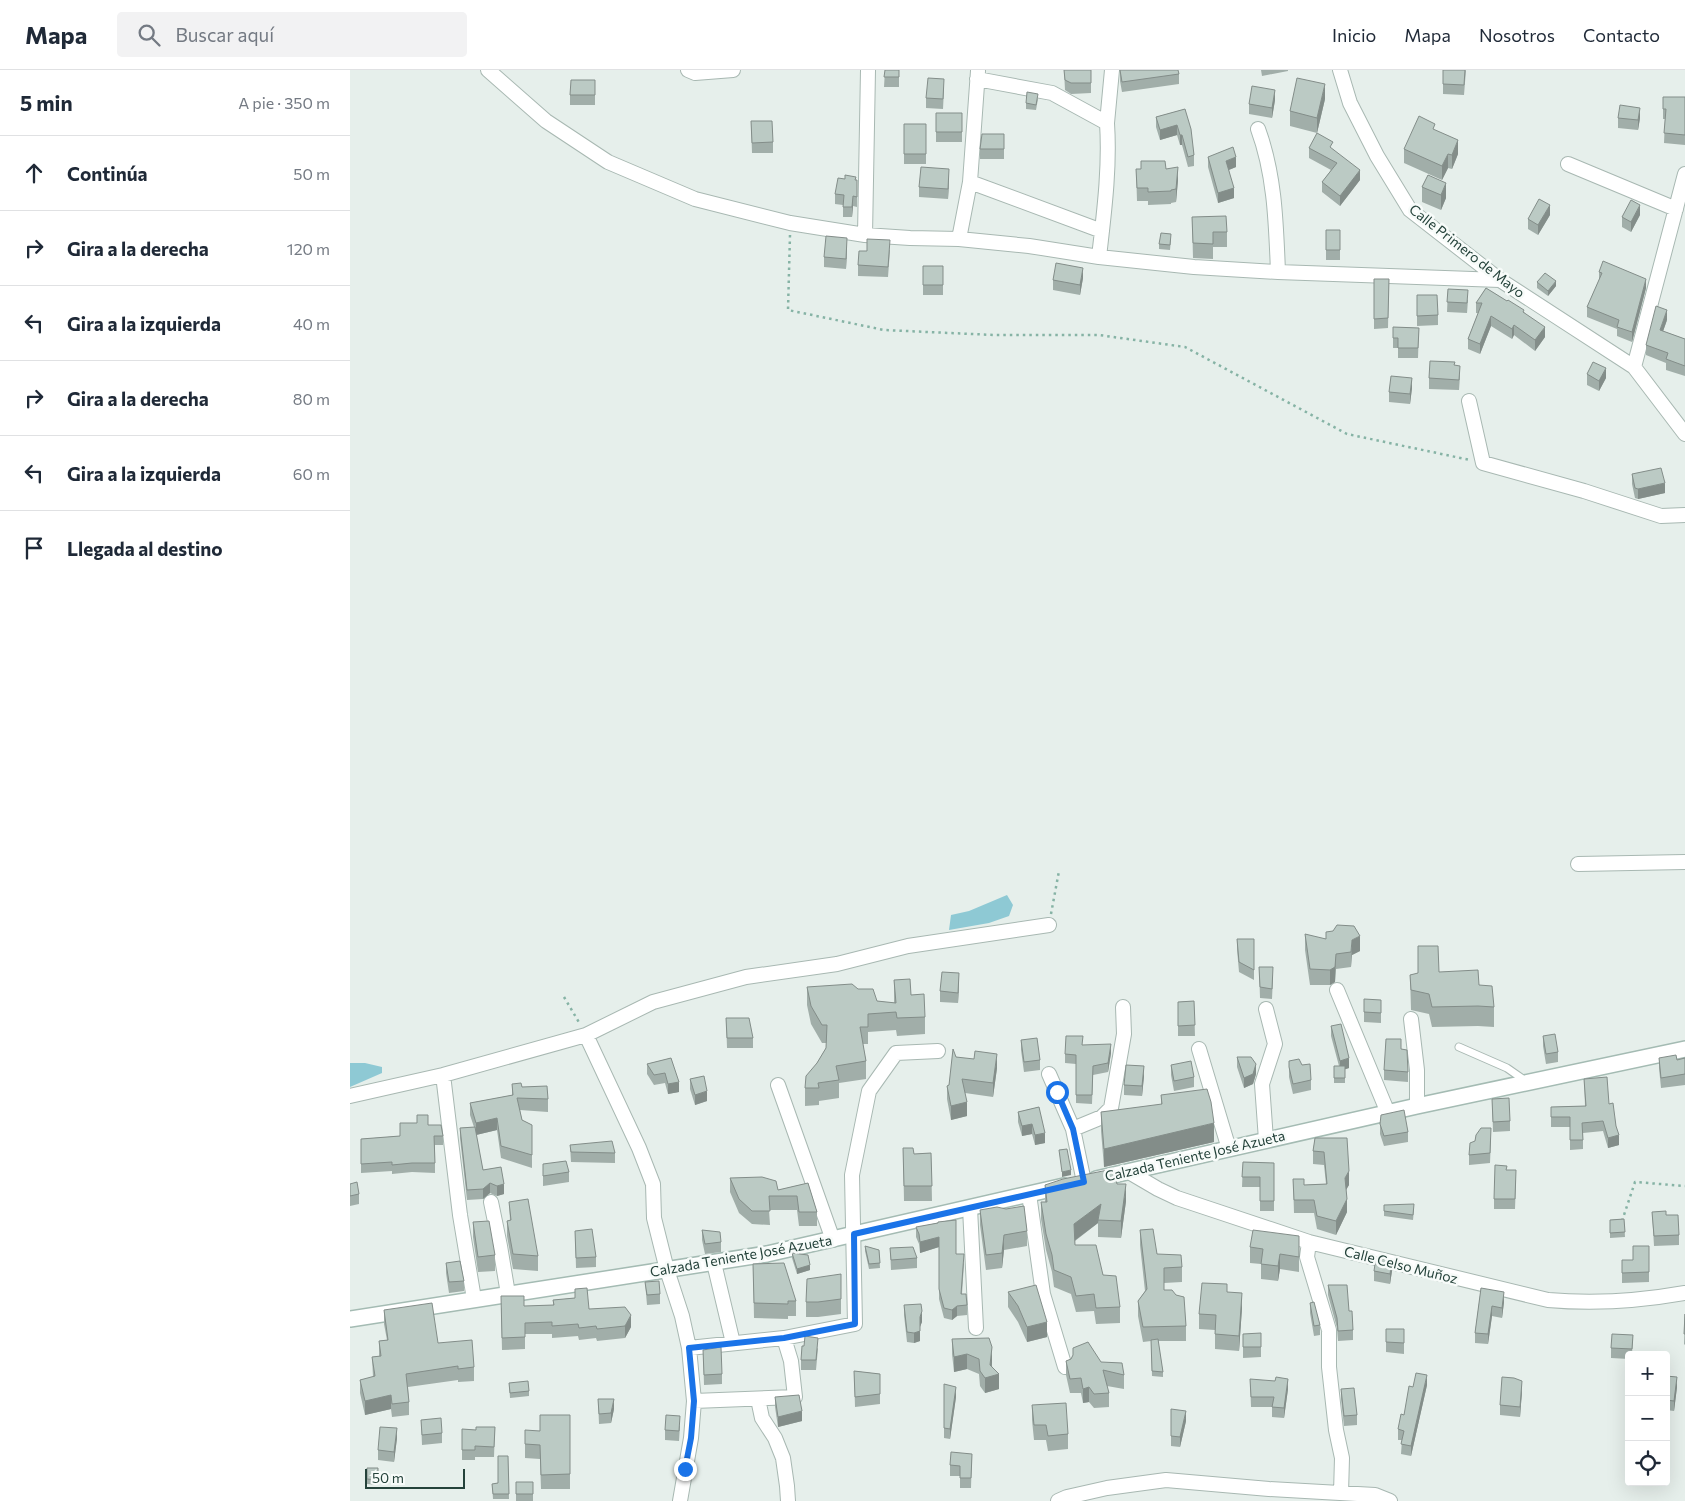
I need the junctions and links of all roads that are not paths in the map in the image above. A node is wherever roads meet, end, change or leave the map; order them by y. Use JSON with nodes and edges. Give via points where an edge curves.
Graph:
{"nodes":[{"id":1,"x":488,"y":70,"type":"edge"},
{"id":2,"x":688,"y":70,"type":"edge"},
{"id":3,"x":733,"y":70,"type":"edge"},
{"id":4,"x":868,"y":70,"type":"edge"},
{"id":5,"x":1112,"y":70,"type":"edge"},
{"id":6,"x":1340,"y":70,"type":"edge"},
{"id":7,"x":977,"y":75,"type":"edge"},
{"id":8,"x":1107,"y":123,"type":"junction"},
{"id":9,"x":1258,"y":129,"type":"dead end"},
{"id":10,"x":1568,"y":164,"type":"dead end"},
{"id":11,"x":1685,"y":174,"type":"edge"},
{"id":12,"x":970,"y":182,"type":"junction"},
{"id":13,"x":1676,"y":209,"type":"junction"},
{"id":14,"x":1102,"y":231,"type":"junction"},
{"id":15,"x":865,"y":235,"type":"junction"},
{"id":16,"x":959,"y":239,"type":"junction"},
{"id":17,"x":1099,"y":257,"type":"junction"},
{"id":18,"x":1278,"y":272,"type":"junction"},
{"id":19,"x":1500,"y":280,"type":"junction"},
{"id":20,"x":1634,"y":367,"type":"junction"},
{"id":21,"x":1469,"y":401,"type":"dead end"},
{"id":22,"x":1685,"y":434,"type":"edge"},
{"id":23,"x":1685,"y":515,"type":"edge"},
{"id":24,"x":1685,"y":862,"type":"edge"},
{"id":25,"x":1578,"y":864,"type":"dead end"},
{"id":26,"x":1050,"y":925,"type":"road end"},
{"id":27,"x":1337,"y":990,"type":"dead end"},
{"id":28,"x":1123,"y":1007,"type":"dead end"},
{"id":29,"x":1266,"y":1009,"type":"dead end"},
{"id":30,"x":1411,"y":1018,"type":"dead end"},
{"id":31,"x":586,"y":1035,"type":"junction"},
{"id":32,"x":1459,"y":1047,"type":"dead end"},
{"id":33,"x":1199,"y":1049,"type":"dead end"},
{"id":34,"x":1685,"y":1049,"type":"edge"},
{"id":35,"x":938,"y":1051,"type":"dead end"},
{"id":36,"x":1049,"y":1074,"type":"dead end"},
{"id":37,"x":443,"y":1075,"type":"junction"},
{"id":38,"x":1528,"y":1083,"type":"junction"},
{"id":39,"x":778,"y":1085,"type":"dead end"},
{"id":40,"x":350,"y":1096,"type":"edge"},
{"id":41,"x":1417,"y":1106,"type":"junction"},
{"id":42,"x":1388,"y":1113,"type":"junction"},
{"id":43,"x":1073,"y":1129,"type":"junction"},
{"id":44,"x":1266,"y":1140,"type":"junction"},
{"id":45,"x":1229,"y":1149,"type":"junction"},
{"id":46,"x":1129,"y":1172,"type":"junction"},
{"id":47,"x":1084,"y":1182,"type":"junction"},
{"id":48,"x":1029,"y":1194,"type":"junction"},
{"id":49,"x":491,"y":1202,"type":"dead end"},
{"id":50,"x":970,"y":1208,"type":"junction"},
{"id":51,"x":854,"y":1234,"type":"junction"},
{"id":52,"x":832,"y":1240,"type":"junction"},
{"id":53,"x":1309,"y":1242,"type":"junction"},
{"id":54,"x":714,"y":1263,"type":"junction"},
{"id":55,"x":667,"y":1270,"type":"junction"},
{"id":56,"x":1683,"y":1289,"type":"edge"},
{"id":57,"x":508,"y":1294,"type":"junction"},
{"id":58,"x":474,"y":1299,"type":"junction"},
{"id":59,"x":350,"y":1319,"type":"edge"},
{"id":60,"x":976,"y":1328,"type":"dead end"},
{"id":61,"x":784,"y":1338,"type":"junction"},
{"id":62,"x":733,"y":1343,"type":"junction"},
{"id":63,"x":689,"y":1348,"type":"junction"},
{"id":64,"x":1065,"y":1367,"type":"edge"},
{"id":65,"x":758,"y":1399,"type":"junction"},
{"id":66,"x":694,"y":1401,"type":"junction"},
{"id":67,"x":1341,"y":1493,"type":"junction"},
{"id":68,"x":1300,"y":1496,"type":"edge"},
{"id":69,"x":680,"y":1501,"type":"edge"},
{"id":70,"x":788,"y":1501,"type":"edge"},
{"id":71,"x":1058,"y":1501,"type":"edge"},
{"id":72,"x":1390,"y":1501,"type":"edge"}],
"edges":[{"from":1,"to":15,"type":"street","via":[[546,121],[608,162],[695,199],[790,223]]},
{"from":2,"to":3,"type":"street","via":[[695,73]]},
{"from":4,"to":15,"type":"street"},
{"from":5,"to":8,"type":"street"},
{"from":6,"to":19,"type":"street","name":"Calle Primero de Mayo","via":[[1350,103],[1410,210]]},
{"from":7,"to":8,"type":"street","via":[[1052,93]]},
{"from":7,"to":12,"type":"street"},
{"from":8,"to":14,"type":"street"},
{"from":9,"to":18,"type":"street","via":[[1264,144],[1276,210]]},
{"from":10,"to":13,"type":"street"},
{"from":11,"to":13,"type":"street"},
{"from":12,"to":14,"type":"street"},
{"from":12,"to":16,"type":"street"},
{"from":13,"to":20,"type":"street"},
{"from":14,"to":17,"type":"street"},
{"from":15,"to":16,"type":"street"},
{"from":16,"to":17,"type":"street"},
{"from":17,"to":18,"type":"street"},
{"from":18,"to":19,"type":"street"},
{"from":19,"to":20,"type":"street","name":"Calle Primero de Mayo"},
{"from":20,"to":22,"type":"street","name":"Calle Primero de Mayo"},
{"from":21,"to":23,"type":"street","via":[[1483,463],[1661,516]]},
{"from":24,"to":25,"type":"street"},
{"from":26,"to":31,"type":"street","via":[[908,946],[837,964],[746,978],[653,1002]]},
{"from":27,"to":42,"type":"street"},
{"from":28,"to":43,"type":"street","via":[[1124,1034],[1111,1108],[1102,1117]]},
{"from":29,"to":44,"type":"street","via":[[1275,1044],[1262,1084]]},
{"from":30,"to":41,"type":"street"},
{"from":31,"to":37,"type":"street"},
{"from":31,"to":55,"type":"street","via":[[653,1184],[654,1218]]},
{"from":32,"to":38,"type":"lane","via":[[1507,1068]]},
{"from":33,"to":45,"type":"street"},
{"from":34,"to":38,"type":"main road","name":"Calzada Teniente José Azueta"},
{"from":35,"to":51,"type":"street","via":[[896,1053],[869,1091],[852,1175]]},
{"from":36,"to":43,"type":"street"},
{"from":37,"to":40,"type":"street"},
{"from":37,"to":58,"type":"street"},
{"from":38,"to":41,"type":"main road","name":"Calzada Teniente José Azueta"},
{"from":39,"to":52,"type":"street"},
{"from":41,"to":42,"type":"main road","name":"Calzada Teniente José Azueta"},
{"from":42,"to":44,"type":"main road","name":"Calzada Teniente José Azueta"},
{"from":43,"to":47,"type":"street"},
{"from":44,"to":45,"type":"main road","name":"Calzada Teniente José Azueta"},
{"from":45,"to":46,"type":"main road","name":"Calzada Teniente José Azueta"},
{"from":46,"to":47,"type":"main road","name":"Calzada Teniente José Azueta"},
{"from":46,"to":53,"type":"street","name":"Calle Celso Muñoz","via":[[1177,1198]]},
{"from":47,"to":48,"type":"main road","name":"Calzada Teniente José Azueta"},
{"from":48,"to":50,"type":"main road","name":"Calzada Teniente José Azueta"},
{"from":48,"to":64,"type":"street","via":[[1043,1294]]},
{"from":49,"to":57,"type":"street"},
{"from":50,"to":51,"type":"main road","name":"Calzada Teniente José Azueta"},
{"from":50,"to":60,"type":"street"},
{"from":51,"to":52,"type":"main road","name":"Calzada Teniente José Azueta"},
{"from":51,"to":61,"type":"street","via":[[855,1324]]},
{"from":52,"to":54,"type":"main road","name":"Calzada Teniente José Azueta"},
{"from":53,"to":56,"type":"street","name":"Calle Celso Muñoz","via":[[1548,1300],[1607,1302]]},
{"from":53,"to":67,"type":"street","via":[[1307,1257],[1330,1330],[1330,1367],[1342,1458]]},
{"from":54,"to":55,"type":"main road","name":"Calzada Teniente José Azueta"},
{"from":54,"to":62,"type":"street"},
{"from":55,"to":57,"type":"main road","name":"Calzada Teniente José Azueta"},
{"from":55,"to":63,"type":"street"},
{"from":57,"to":58,"type":"main road","name":"Calzada Teniente José Azueta"},
{"from":58,"to":59,"type":"main road","name":"Calzada Teniente José Azueta"},
{"from":61,"to":62,"type":"street"},
{"from":61,"to":65,"type":"street","via":[[792,1361],[795,1397]]},
{"from":62,"to":63,"type":"street"},
{"from":63,"to":66,"type":"street"},
{"from":65,"to":66,"type":"street"},
{"from":65,"to":70,"type":"street","via":[[762,1418],[783,1458]]},
{"from":66,"to":69,"type":"street"},
{"from":67,"to":68,"type":"street"},
{"from":67,"to":72,"type":"street","via":[[1375,1495]]},
{"from":68,"to":71,"type":"street","via":[[1166,1480],[1107,1488],[1067,1496]]}]}
